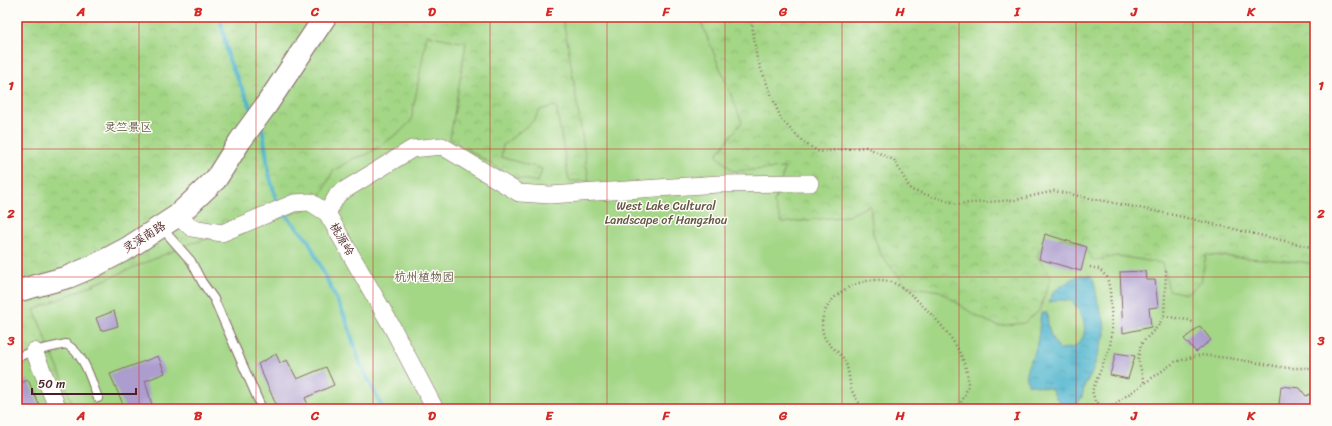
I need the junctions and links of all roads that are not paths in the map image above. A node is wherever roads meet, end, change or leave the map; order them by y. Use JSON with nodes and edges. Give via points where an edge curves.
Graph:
{"nodes":[{"id":1,"x":325,"y":17,"type":"edge"},
{"id":2,"x":810,"y":183,"type":"dead end"},
{"id":3,"x":327,"y":213,"type":"junction"},
{"id":4,"x":169,"y":221,"type":"junction"},
{"id":5,"x":17,"y":290,"type":"edge"},
{"id":6,"x":34,"y":351,"type":"junction"},
{"id":7,"x":17,"y":357,"type":"edge"},
{"id":8,"x":98,"y":398,"type":"dead end"},
{"id":9,"x":58,"y":409,"type":"edge"},
{"id":10,"x":262,"y":409,"type":"edge"},
{"id":11,"x":435,"y":409,"type":"edge"}],
"edges":[{"from":1,"to":4,"type":"main road","name":"灵溪南路","via":[[216,178]]},
{"from":2,"to":3,"type":"street","via":[[719,184],[550,195],[518,193],[442,146],[412,149],[338,194]]},
{"from":3,"to":4,"type":"street","name":"桃源岭","via":[[310,202],[294,203],[222,233]]},
{"from":3,"to":11,"type":"street","name":"桃源岭","via":[[391,325]]},
{"from":4,"to":5,"type":"main road","name":"灵溪南路","via":[[128,248],[94,266],[68,277]]},
{"from":4,"to":10,"type":"lane","via":[[214,299]]},
{"from":6,"to":7,"type":"lane"},
{"from":6,"to":8,"type":"lane","via":[[66,344],[73,348],[83,359]]},
{"from":6,"to":9,"type":"street"}]}
